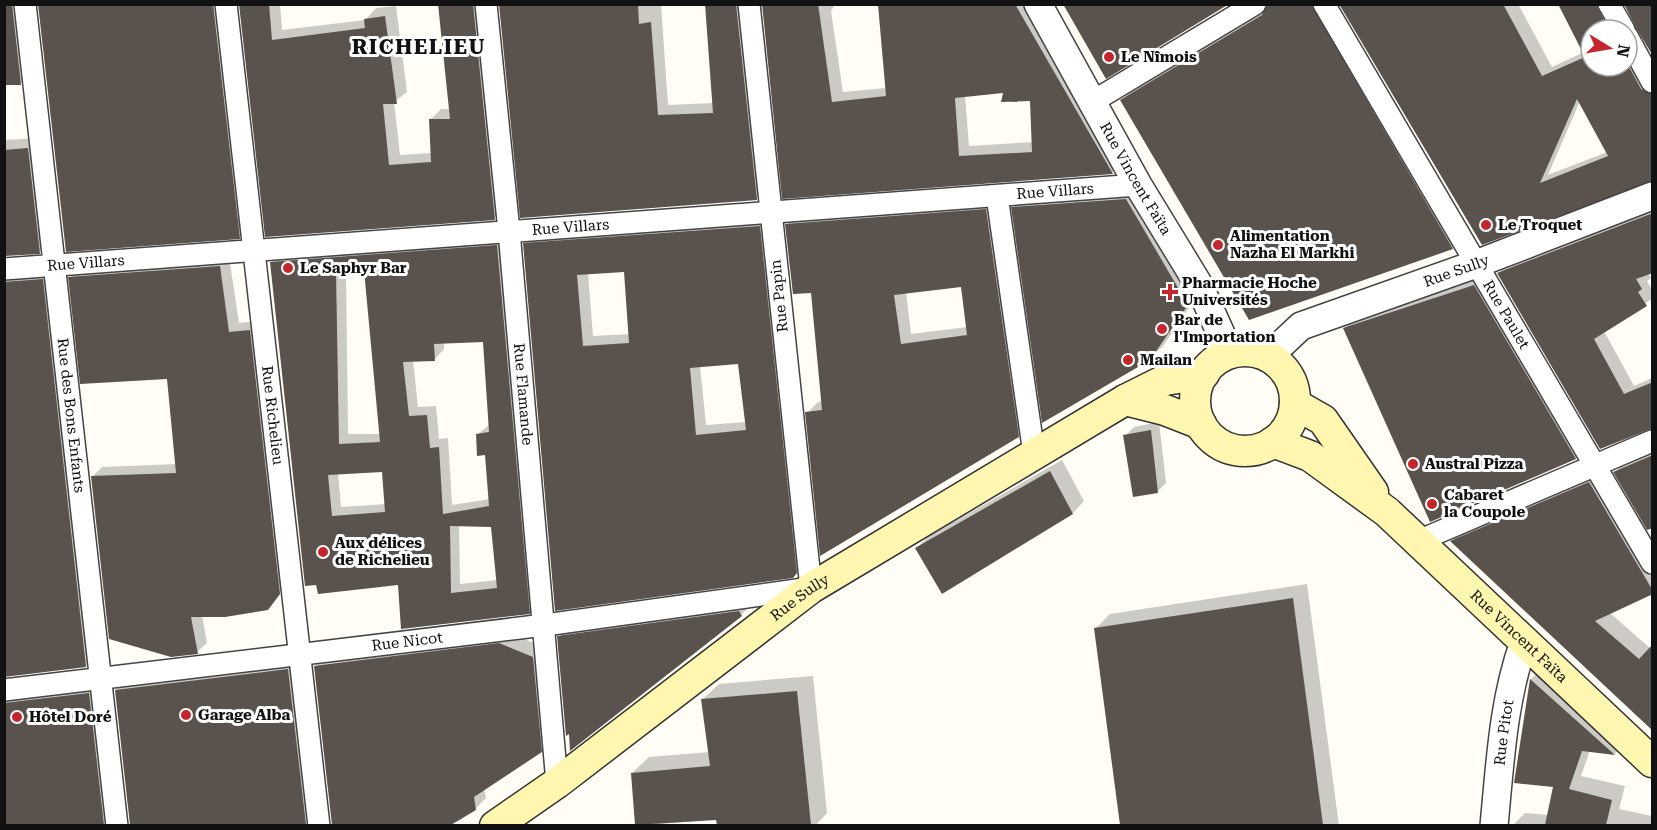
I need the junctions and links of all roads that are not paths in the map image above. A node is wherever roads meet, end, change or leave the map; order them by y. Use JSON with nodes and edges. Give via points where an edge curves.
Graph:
{"nodes":[{"id":1,"x":25,"y":4,"type":"edge"},
{"id":2,"x":226,"y":4,"type":"edge"},
{"id":3,"x":486,"y":4,"type":"edge"},
{"id":4,"x":749,"y":4,"type":"edge"},
{"id":5,"x":1038,"y":4,"type":"edge"},
{"id":6,"x":1256,"y":4,"type":"edge"},
{"id":7,"x":1324,"y":4,"type":"edge"},
{"id":8,"x":1609,"y":4,"type":"edge"},
{"id":9,"x":1617,"y":18,"type":"edge"},
{"id":10,"x":1639,"y":57,"type":"edge"},
{"id":11,"x":1653,"y":82,"type":"edge"},
{"id":12,"x":1092,"y":102,"type":"junction"},
{"id":13,"x":1138,"y":184,"type":"junction"},
{"id":14,"x":997,"y":196,"type":"junction"},
{"id":15,"x":1653,"y":196,"type":"edge"},
{"id":16,"x":770,"y":213,"type":"junction"},
{"id":17,"x":509,"y":231,"type":"junction"},
{"id":18,"x":254,"y":251,"type":"junction"},
{"id":19,"x":1476,"y":264,"type":"junction"},
{"id":20,"x":52,"y":265,"type":"junction"},
{"id":21,"x":4,"y":268,"type":"edge"},
{"id":22,"x":1230,"y":354,"type":"junction"},
{"id":23,"x":1268,"y":357,"type":"junction"},
{"id":24,"x":1204,"y":374,"type":"junction"},
{"id":25,"x":1125,"y":400,"type":"junction"},
{"id":26,"x":1295,"y":404,"type":"junction"},
{"id":27,"x":1201,"y":424,"type":"junction"},
{"id":28,"x":1653,"y":441,"type":"edge"},
{"id":29,"x":1273,"y":442,"type":"junction"},
{"id":30,"x":1034,"y":454,"type":"junction"},
{"id":31,"x":1596,"y":465,"type":"junction"},
{"id":32,"x":1386,"y":512,"type":"junction"},
{"id":33,"x":1416,"y":542,"type":"junction"},
{"id":34,"x":1653,"y":563,"type":"edge"},
{"id":35,"x":812,"y":588,"type":"junction"},
{"id":36,"x":545,"y":625,"type":"junction"},
{"id":37,"x":1524,"y":642,"type":"junction"},
{"id":38,"x":297,"y":653,"type":"junction"},
{"id":39,"x":101,"y":678,"type":"junction"},
{"id":40,"x":4,"y":690,"type":"edge"},
{"id":41,"x":1653,"y":762,"type":"edge"},
{"id":42,"x":558,"y":783,"type":"junction"},
{"id":43,"x":117,"y":825,"type":"edge"},
{"id":44,"x":319,"y":825,"type":"edge"},
{"id":45,"x":495,"y":825,"type":"edge"},
{"id":46,"x":1494,"y":825,"type":"edge"}],
"edges":[{"from":1,"to":20,"type":"street","name":"Rue des Bons Enfants"},
{"from":2,"to":18,"type":"street","name":"Rue Richelieu"},
{"from":3,"to":17,"type":"street","name":"Rue Flamande"},
{"from":4,"to":16,"type":"street","name":"Rue Papin"},
{"from":5,"to":12,"type":"street","name":"Rue Vincent Faïta"},
{"from":6,"to":12,"type":"street"},
{"from":7,"to":19,"type":"street","name":"Rue Paulet"},
{"from":8,"to":9,"type":"street"},
{"from":10,"to":11,"type":"street"},
{"from":12,"to":13,"type":"street","name":"Rue Vincent Faïta"},
{"from":13,"to":14,"type":"street","name":"Rue Villars"},
{"from":13,"to":22,"type":"street","name":"Rue Vincent Faïta","via":[[1199,285]]},
{"from":14,"to":16,"type":"street","name":"Rue Villars"},
{"from":14,"to":30,"type":"street"},
{"from":15,"to":19,"type":"street","name":"Rue Sully"},
{"from":16,"to":17,"type":"street","name":"Rue Villars"},
{"from":16,"to":35,"type":"street","name":"Rue Papin"},
{"from":17,"to":18,"type":"street","name":"Rue Villars"},
{"from":17,"to":36,"type":"street","name":"Rue Flamande"},
{"from":18,"to":20,"type":"street","name":"Rue Villars"},
{"from":18,"to":38,"type":"street","name":"Rue Richelieu"},
{"from":19,"to":23,"type":"street","name":"Rue Sully","via":[[1301,326]]},
{"from":19,"to":31,"type":"street","name":"Rue Paulet"},
{"from":20,"to":21,"type":"street","name":"Rue Villars"},
{"from":20,"to":39,"type":"street","name":"Rue des Bons Enfants"},
{"from":22,"to":23,"type":"main road","via":[[1243,351]]},
{"from":22,"to":24,"type":"main road"},
{"from":23,"to":26,"type":"main road","via":[[1290,380]]},
{"from":24,"to":25,"type":"main road","name":"Rue Sully","via":[[1165,380]]},
{"from":24,"to":27,"type":"main road","via":[[1197,390],[1196,408]]},
{"from":25,"to":27,"type":"main road"},
{"from":25,"to":30,"type":"main road","name":"Rue Sully"},
{"from":26,"to":29,"type":"main road","via":[[1288,426]]},
{"from":26,"to":32,"type":"main road","name":"Rue Vincent Faïta","via":[[1323,420]]},
{"from":27,"to":29,"type":"main road","via":[[1216,442],[1226,447],[1242,451]]},
{"from":28,"to":31,"type":"street"},
{"from":29,"to":32,"type":"main road","name":"Rue Vincent Faïta","via":[[1310,456]]},
{"from":30,"to":35,"type":"main road","name":"Rue Sully"},
{"from":31,"to":33,"type":"street"},
{"from":31,"to":34,"type":"street","name":"Rue Paulet"},
{"from":32,"to":33,"type":"main road","name":"Rue Vincent Faïta"},
{"from":33,"to":37,"type":"main road","name":"Rue Vincent Faïta"},
{"from":35,"to":36,"type":"street","name":"Rue Nicot"},
{"from":35,"to":42,"type":"main road","name":"Rue Sully"},
{"from":36,"to":38,"type":"street","name":"Rue Nicot"},
{"from":36,"to":42,"type":"street","name":"Rue Flamande"},
{"from":37,"to":41,"type":"main road","name":"Rue Vincent Faïta"},
{"from":37,"to":46,"type":"street","name":"Rue Pitot","via":[[1514,671]]},
{"from":38,"to":39,"type":"street","name":"Rue Nicot"},
{"from":38,"to":44,"type":"street","name":"Rue Richelieu"},
{"from":39,"to":40,"type":"street","name":"Rue Nicot"},
{"from":39,"to":43,"type":"street","name":"Rue des Bons Enfants"},
{"from":42,"to":45,"type":"main road","name":"Rue Sully"}]}
